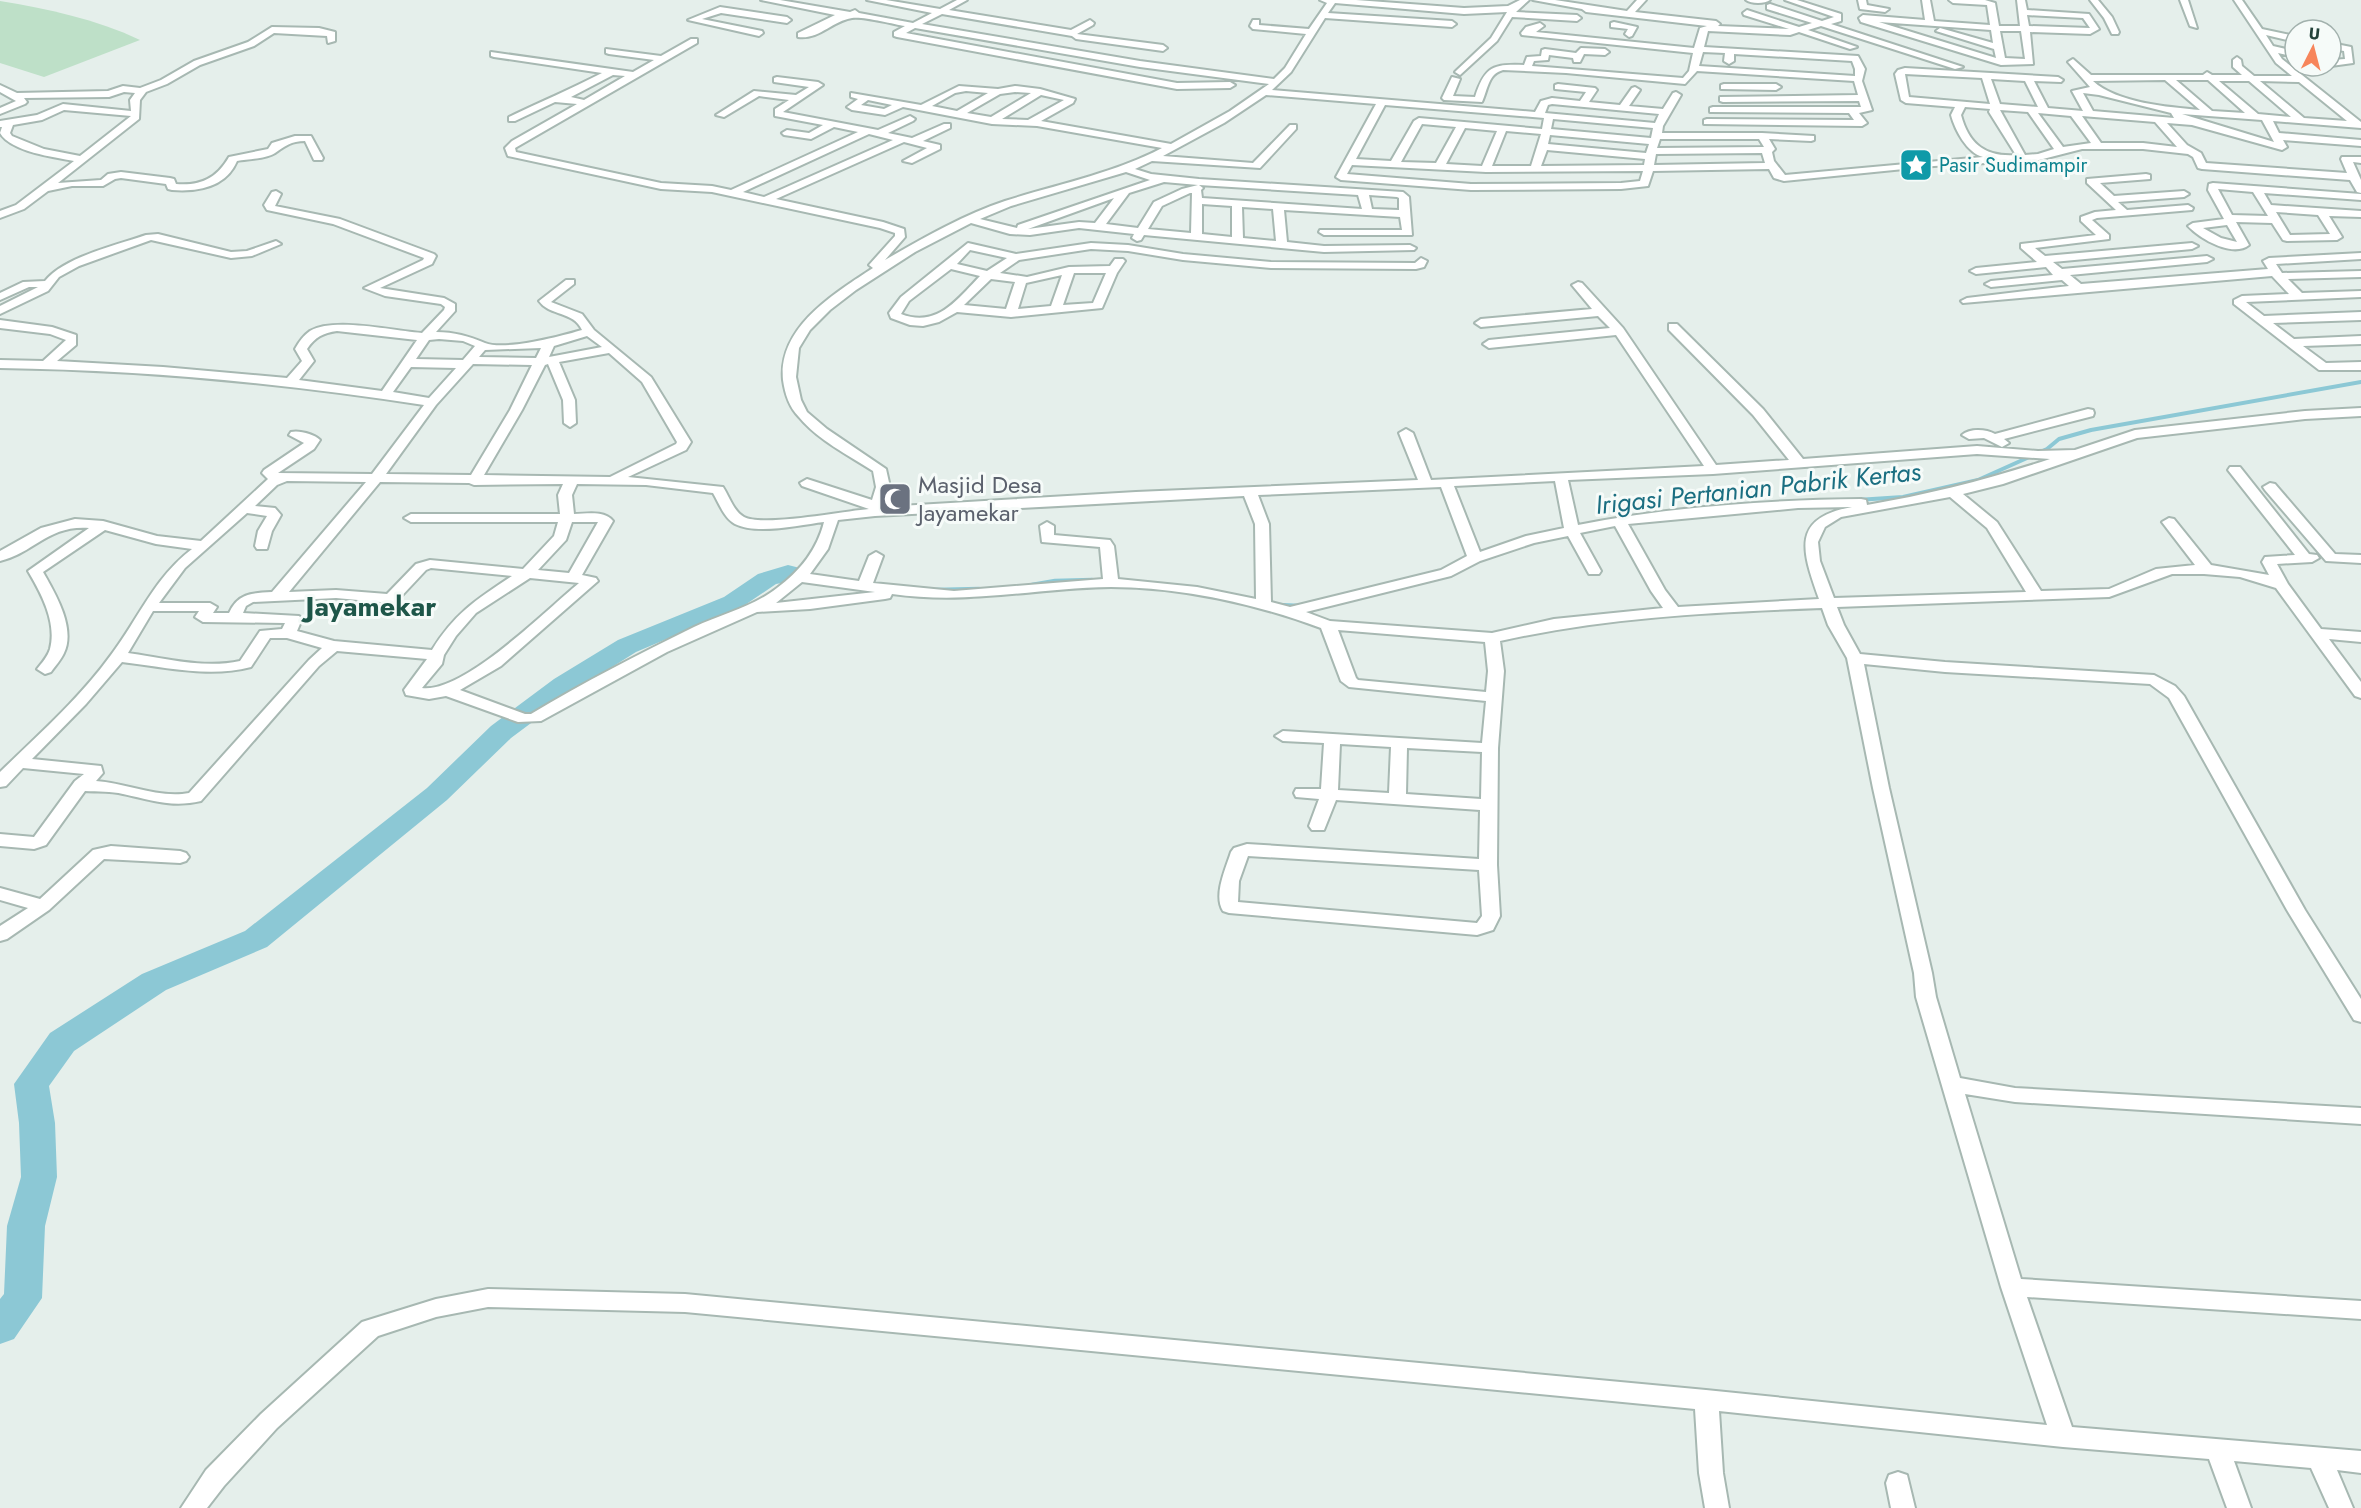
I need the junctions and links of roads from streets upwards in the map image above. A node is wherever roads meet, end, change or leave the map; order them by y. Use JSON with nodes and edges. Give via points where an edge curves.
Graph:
{"nodes":[{"id":1,"x":765,"y":0,"type":"edge"},
{"id":2,"x":788,"y":0,"type":"edge"},
{"id":3,"x":876,"y":0,"type":"edge"},
{"id":4,"x":922,"y":0,"type":"edge"},
{"id":5,"x":963,"y":0,"type":"edge"},
{"id":6,"x":1525,"y":0,"type":"edge"},
{"id":7,"x":1537,"y":0,"type":"edge"},
{"id":8,"x":1641,"y":0,"type":"edge"},
{"id":9,"x":1750,"y":0,"type":"edge"},
{"id":10,"x":1789,"y":0,"type":"edge"},
{"id":11,"x":1862,"y":0,"type":"edge"},
{"id":12,"x":1926,"y":0,"type":"edge"},
{"id":13,"x":1953,"y":0,"type":"edge"},
{"id":14,"x":2021,"y":0,"type":"edge"},
{"id":15,"x":2096,"y":0,"type":"edge"},
{"id":16,"x":2184,"y":0,"type":"edge"},
{"id":17,"x":2238,"y":0,"type":"edge"},
{"id":18,"x":1328,"y":1,"type":"edge"},
{"id":19,"x":1768,"y":3,"type":"edge"},
{"id":20,"x":1414,"y":4,"type":"edge"},
{"id":21,"x":1370,"y":5,"type":"junction"},
{"id":22,"x":909,"y":6,"type":"junction"},
{"id":23,"x":1516,"y":7,"type":"junction"},
{"id":24,"x":1588,"y":7,"type":"junction"},
{"id":25,"x":812,"y":8,"type":"junction"},
{"id":26,"x":743,"y":9,"type":"dead end"},
{"id":27,"x":938,"y":11,"type":"junction"},
{"id":28,"x":851,"y":12,"type":"junction"},
{"id":29,"x":2022,"y":12,"type":"junction"},
{"id":30,"x":1960,"y":13,"type":"edge"},
{"id":31,"x":1629,"y":14,"type":"junction"},
{"id":32,"x":1322,"y":15,"type":"junction"},
{"id":33,"x":693,"y":17,"type":"junction"},
{"id":34,"x":1748,"y":17,"type":"dead end"},
{"id":35,"x":682,"y":18,"type":"dead end"},
{"id":36,"x":1368,"y":18,"type":"junction"},
{"id":37,"x":1851,"y":18,"type":"junction"},
{"id":38,"x":790,"y":19,"type":"junction"},
{"id":39,"x":1483,"y":19,"type":"dead end"},
{"id":40,"x":1506,"y":19,"type":"junction"},
{"id":41,"x":1895,"y":20,"type":"junction"},
{"id":42,"x":1256,"y":22,"type":"dead end"},
{"id":43,"x":1915,"y":22,"type":"junction"},
{"id":44,"x":916,"y":23,"type":"junction"},
{"id":45,"x":1090,"y":23,"type":"dead end"},
{"id":46,"x":1930,"y":23,"type":"junction"},
{"id":47,"x":1063,"y":24,"type":"dead end"},
{"id":48,"x":1452,"y":24,"type":"dead end"},
{"id":49,"x":1820,"y":24,"type":"junction"},
{"id":50,"x":1614,"y":25,"type":"dead end"},
{"id":51,"x":1733,"y":25,"type":"junction"},
{"id":52,"x":1540,"y":26,"type":"junction"},
{"id":53,"x":2194,"y":26,"type":"dead end"},
{"id":54,"x":772,"y":27,"type":"dead end"},
{"id":55,"x":1995,"y":28,"type":"junction"},
{"id":56,"x":1043,"y":29,"type":"junction"},
{"id":57,"x":1800,"y":30,"type":"junction"},
{"id":58,"x":2025,"y":30,"type":"junction"},
{"id":59,"x":2094,"y":31,"type":"junction"},
{"id":60,"x":1311,"y":32,"type":"junction"},
{"id":61,"x":2260,"y":32,"type":"junction"},
{"id":62,"x":982,"y":34,"type":"junction"},
{"id":63,"x":1074,"y":34,"type":"junction"},
{"id":64,"x":1583,"y":34,"type":"dead end"},
{"id":65,"x":750,"y":37,"type":"dead end"},
{"id":66,"x":905,"y":37,"type":"junction"},
{"id":67,"x":1563,"y":37,"type":"junction"},
{"id":68,"x":2283,"y":37,"type":"edge"},
{"id":69,"x":1963,"y":38,"type":"junction"},
{"id":70,"x":1625,"y":39,"type":"junction"},
{"id":71,"x":1713,"y":39,"type":"dead end"},
{"id":72,"x":331,"y":41,"type":"dead end"},
{"id":73,"x":694,"y":41,"type":"dead end"},
{"id":74,"x":895,"y":41,"type":"dead end"},
{"id":75,"x":940,"y":43,"type":"junction"},
{"id":76,"x":1026,"y":44,"type":"junction"},
{"id":77,"x":2343,"y":44,"type":"edge"},
{"id":78,"x":1818,"y":45,"type":"dead end"},
{"id":79,"x":1057,"y":47,"type":"junction"},
{"id":80,"x":1853,"y":47,"type":"junction"},
{"id":81,"x":1163,"y":48,"type":"dead end"},
{"id":82,"x":2000,"y":48,"type":"junction"},
{"id":83,"x":2270,"y":48,"type":"junction"},
{"id":84,"x":1899,"y":49,"type":"junction"},
{"id":85,"x":609,"y":51,"type":"dead end"},
{"id":86,"x":1730,"y":51,"type":"junction"},
{"id":87,"x":2283,"y":51,"type":"edge"},
{"id":88,"x":923,"y":52,"type":"dead end"},
{"id":89,"x":1612,"y":53,"type":"dead end"},
{"id":90,"x":494,"y":54,"type":"dead end"},
{"id":91,"x":1697,"y":54,"type":"junction"},
{"id":92,"x":1007,"y":55,"type":"junction"},
{"id":93,"x":1636,"y":55,"type":"dead end"},
{"id":94,"x":1582,"y":56,"type":"junction"},
{"id":95,"x":663,"y":59,"type":"junction"},
{"id":96,"x":2237,"y":60,"type":"dead end"},
{"id":97,"x":2279,"y":61,"type":"junction"},
{"id":98,"x":2283,"y":61,"type":"edge"},
{"id":99,"x":1600,"y":62,"type":"dead end"},
{"id":100,"x":1741,"y":62,"type":"dead end"},
{"id":101,"x":2073,"y":62,"type":"dead end"},
{"id":102,"x":2343,"y":62,"type":"edge"},
{"id":103,"x":1143,"y":63,"type":"junction"},
{"id":104,"x":2001,"y":63,"type":"junction"},
{"id":105,"x":1765,"y":64,"type":"dead end"},
{"id":106,"x":1074,"y":66,"type":"junction"},
{"id":107,"x":2116,"y":66,"type":"dead end"},
{"id":108,"x":2157,"y":66,"type":"dead end"},
{"id":109,"x":1728,"y":67,"type":"junction"},
{"id":110,"x":2197,"y":67,"type":"dead end"},
{"id":111,"x":1526,"y":68,"type":"junction"},
{"id":112,"x":1860,"y":69,"type":"junction"},
{"id":113,"x":1566,"y":70,"type":"junction"},
{"id":114,"x":1681,"y":70,"type":"dead end"},
{"id":115,"x":611,"y":72,"type":"junction"},
{"id":116,"x":634,"y":75,"type":"junction"},
{"id":117,"x":1985,"y":75,"type":"junction"},
{"id":118,"x":1057,"y":76,"type":"dead end"},
{"id":119,"x":1121,"y":76,"type":"junction"},
{"id":120,"x":2127,"y":76,"type":"junction"},
{"id":121,"x":2167,"y":77,"type":"junction"},
{"id":122,"x":1245,"y":78,"type":"junction"},
{"id":123,"x":2028,"y":78,"type":"junction"},
{"id":124,"x":2211,"y":78,"type":"junction"},
{"id":125,"x":2255,"y":79,"type":"junction"},
{"id":126,"x":2303,"y":79,"type":"junction"},
{"id":127,"x":777,"y":80,"type":"dead end"},
{"id":128,"x":2082,"y":81,"type":"junction"},
{"id":129,"x":1276,"y":82,"type":"junction"},
{"id":130,"x":1558,"y":87,"type":"dead end"},
{"id":131,"x":1724,"y":87,"type":"junction"},
{"id":132,"x":1781,"y":87,"type":"dead end"},
{"id":133,"x":1804,"y":87,"type":"dead end"},
{"id":134,"x":0,"y":88,"type":"edge"},
{"id":135,"x":143,"y":90,"type":"junction"},
{"id":136,"x":1635,"y":90,"type":"dead end"},
{"id":137,"x":998,"y":92,"type":"junction"},
{"id":138,"x":1264,"y":92,"type":"junction"},
{"id":139,"x":1040,"y":93,"type":"junction"},
{"id":140,"x":1435,"y":93,"type":"dead end"},
{"id":141,"x":1448,"y":93,"type":"junction"},
{"id":142,"x":854,"y":94,"type":"dead end"},
{"id":143,"x":1676,"y":94,"type":"dead end"},
{"id":144,"x":16,"y":96,"type":"junction"},
{"id":145,"x":867,"y":97,"type":"junction"},
{"id":146,"x":562,"y":98,"type":"junction"},
{"id":147,"x":799,"y":98,"type":"junction"},
{"id":148,"x":1863,"y":98,"type":"junction"},
{"id":149,"x":1719,"y":99,"type":"junction"},
{"id":150,"x":1249,"y":102,"type":"junction"},
{"id":151,"x":1382,"y":102,"type":"junction"},
{"id":152,"x":586,"y":103,"type":"junction"},
{"id":153,"x":903,"y":103,"type":"junction"},
{"id":154,"x":1962,"y":103,"type":"junction"},
{"id":155,"x":1269,"y":104,"type":"dead end"},
{"id":156,"x":1583,"y":104,"type":"junction"},
{"id":157,"x":1429,"y":106,"type":"junction"},
{"id":158,"x":924,"y":107,"type":"junction"},
{"id":159,"x":1623,"y":107,"type":"junction"},
{"id":160,"x":1996,"y":107,"type":"junction"},
{"id":161,"x":1713,"y":110,"type":"junction"},
{"id":162,"x":0,"y":111,"type":"edge"},
{"id":163,"x":1363,"y":111,"type":"dead end"},
{"id":164,"x":1852,"y":111,"type":"junction"},
{"id":165,"x":2032,"y":111,"type":"junction"},
{"id":166,"x":2045,"y":111,"type":"junction"},
{"id":167,"x":1375,"y":112,"type":"junction"},
{"id":168,"x":1665,"y":112,"type":"junction"},
{"id":169,"x":2209,"y":113,"type":"junction"},
{"id":170,"x":135,"y":114,"type":"junction"},
{"id":171,"x":959,"y":114,"type":"junction"},
{"id":172,"x":2075,"y":114,"type":"junction"},
{"id":173,"x":2221,"y":114,"type":"junction"},
{"id":174,"x":720,"y":115,"type":"dead end"},
{"id":175,"x":1544,"y":115,"type":"junction"},
{"id":176,"x":2090,"y":115,"type":"junction"},
{"id":177,"x":2160,"y":115,"type":"junction"},
{"id":178,"x":2174,"y":116,"type":"junction"},
{"id":179,"x":2118,"y":117,"type":"junction"},
{"id":180,"x":2260,"y":117,"type":"junction"},
{"id":181,"x":512,"y":119,"type":"dead end"},
{"id":182,"x":910,"y":119,"type":"dead end"},
{"id":183,"x":2301,"y":120,"type":"junction"},
{"id":184,"x":992,"y":121,"type":"junction"},
{"id":185,"x":1419,"y":121,"type":"junction"},
{"id":186,"x":1031,"y":122,"type":"junction"},
{"id":187,"x":1862,"y":123,"type":"junction"},
{"id":188,"x":4,"y":124,"type":"edge"},
{"id":189,"x":833,"y":124,"type":"junction"},
{"id":190,"x":1462,"y":125,"type":"junction"},
{"id":191,"x":2359,"y":125,"type":"edge"},
{"id":192,"x":947,"y":126,"type":"dead end"},
{"id":193,"x":1293,"y":127,"type":"dead end"},
{"id":194,"x":1502,"y":129,"type":"junction"},
{"id":195,"x":1828,"y":130,"type":"dead end"},
{"id":196,"x":2225,"y":130,"type":"junction"},
{"id":197,"x":868,"y":131,"type":"junction"},
{"id":198,"x":1546,"y":132,"type":"junction"},
{"id":199,"x":787,"y":133,"type":"dead end"},
{"id":200,"x":880,"y":133,"type":"junction"},
{"id":201,"x":1762,"y":136,"type":"junction"},
{"id":202,"x":2276,"y":136,"type":"junction"},
{"id":203,"x":1811,"y":138,"type":"dead end"},
{"id":204,"x":903,"y":139,"type":"junction"},
{"id":205,"x":914,"y":141,"type":"junction"},
{"id":206,"x":2336,"y":141,"type":"junction"},
{"id":207,"x":2361,"y":143,"type":"edge"},
{"id":208,"x":2097,"y":145,"type":"junction"},
{"id":209,"x":1171,"y":147,"type":"junction"},
{"id":210,"x":1543,"y":147,"type":"junction"},
{"id":211,"x":2143,"y":147,"type":"junction"},
{"id":212,"x":1584,"y":150,"type":"junction"},
{"id":213,"x":1767,"y":150,"type":"junction"},
{"id":214,"x":1652,"y":151,"type":"junction"},
{"id":215,"x":2055,"y":151,"type":"junction"},
{"id":216,"x":2190,"y":152,"type":"junction"},
{"id":217,"x":2021,"y":156,"type":"junction"},
{"id":218,"x":318,"y":158,"type":"dead end"},
{"id":219,"x":1149,"y":158,"type":"junction"},
{"id":220,"x":82,"y":159,"type":"junction"},
{"id":221,"x":2346,"y":159,"type":"junction"},
{"id":222,"x":2289,"y":160,"type":"junction"},
{"id":223,"x":2361,"y":160,"type":"edge"},
{"id":224,"x":908,"y":161,"type":"dead end"},
{"id":225,"x":1349,"y":162,"type":"junction"},
{"id":226,"x":1395,"y":163,"type":"junction"},
{"id":227,"x":1440,"y":166,"type":"junction"},
{"id":228,"x":2202,"y":166,"type":"junction"},
{"id":229,"x":1535,"y":168,"type":"junction"},
{"id":230,"x":1584,"y":168,"type":"junction"},
{"id":231,"x":1773,"y":168,"type":"junction"},
{"id":232,"x":1126,"y":169,"type":"junction"},
{"id":233,"x":1486,"y":169,"type":"junction"},
{"id":234,"x":2146,"y":177,"type":"dead end"},
{"id":235,"x":1164,"y":178,"type":"junction"},
{"id":236,"x":1198,"y":185,"type":"junction"},
{"id":237,"x":2212,"y":186,"type":"junction"},
{"id":238,"x":46,"y":188,"type":"junction"},
{"id":239,"x":2256,"y":189,"type":"junction"},
{"id":240,"x":2359,"y":190,"type":"edge"},
{"id":241,"x":1125,"y":191,"type":"junction"},
{"id":242,"x":732,"y":193,"type":"junction"},
{"id":243,"x":1364,"y":193,"type":"junction"},
{"id":244,"x":2306,"y":193,"type":"junction"},
{"id":245,"x":2184,"y":194,"type":"dead end"},
{"id":246,"x":276,"y":195,"type":"dead end"},
{"id":247,"x":766,"y":200,"type":"junction"},
{"id":248,"x":2112,"y":200,"type":"junction"},
{"id":249,"x":1197,"y":201,"type":"junction"},
{"id":250,"x":1237,"y":204,"type":"junction"},
{"id":251,"x":1278,"y":206,"type":"junction"},
{"id":252,"x":2188,"y":208,"type":"dead end"},
{"id":253,"x":2269,"y":208,"type":"junction"},
{"id":254,"x":1322,"y":210,"type":"junction"},
{"id":255,"x":1366,"y":212,"type":"junction"},
{"id":256,"x":2321,"y":212,"type":"junction"},
{"id":257,"x":2125,"y":213,"type":"junction"},
{"id":258,"x":1405,"y":214,"type":"junction"},
{"id":259,"x":2361,"y":214,"type":"edge"},
{"id":260,"x":0,"y":215,"type":"edge"},
{"id":261,"x":972,"y":220,"type":"junction"},
{"id":262,"x":2277,"y":220,"type":"junction"},
{"id":263,"x":1099,"y":226,"type":"junction"},
{"id":264,"x":1010,"y":231,"type":"junction"},
{"id":265,"x":1142,"y":231,"type":"junction"},
{"id":266,"x":1324,"y":232,"type":"junction"},
{"id":267,"x":936,"y":236,"type":"junction"},
{"id":268,"x":1196,"y":237,"type":"junction"},
{"id":269,"x":1238,"y":242,"type":"junction"},
{"id":270,"x":276,"y":244,"type":"dead end"},
{"id":271,"x":1282,"y":245,"type":"junction"},
{"id":272,"x":968,"y":246,"type":"junction"},
{"id":273,"x":2192,"y":246,"type":"dead end"},
{"id":274,"x":1128,"y":248,"type":"junction"},
{"id":275,"x":1410,"y":248,"type":"dead end"},
{"id":276,"x":1324,"y":249,"type":"junction"},
{"id":277,"x":2361,"y":256,"type":"edge"},
{"id":278,"x":1016,"y":257,"type":"junction"},
{"id":279,"x":2207,"y":260,"type":"dead end"},
{"id":280,"x":1421,"y":261,"type":"dead end"},
{"id":281,"x":2043,"y":262,"type":"junction"},
{"id":282,"x":949,"y":265,"type":"junction"},
{"id":283,"x":1325,"y":265,"type":"junction"},
{"id":284,"x":1114,"y":269,"type":"junction"},
{"id":285,"x":1069,"y":270,"type":"junction"},
{"id":286,"x":1976,"y":271,"type":"dead end"},
{"id":287,"x":2277,"y":274,"type":"junction"},
{"id":288,"x":2361,"y":274,"type":"edge"},
{"id":289,"x":872,"y":275,"type":"junction"},
{"id":290,"x":989,"y":275,"type":"junction"},
{"id":291,"x":2061,"y":275,"type":"junction"},
{"id":292,"x":1021,"y":280,"type":"junction"},
{"id":293,"x":570,"y":282,"type":"dead end"},
{"id":294,"x":47,"y":284,"type":"junction"},
{"id":295,"x":1991,"y":284,"type":"dead end"},
{"id":296,"x":1578,"y":285,"type":"dead end"},
{"id":297,"x":2079,"y":288,"type":"junction"},
{"id":298,"x":2361,"y":294,"type":"edge"},
{"id":299,"x":2298,"y":296,"type":"junction"},
{"id":300,"x":0,"y":297,"type":"edge"},
{"id":301,"x":1967,"y":301,"type":"dead end"},
{"id":302,"x":956,"y":308,"type":"junction"},
{"id":303,"x":0,"y":310,"type":"edge"},
{"id":304,"x":1056,"y":310,"type":"junction"},
{"id":305,"x":1601,"y":312,"type":"junction"},
{"id":306,"x":1011,"y":313,"type":"junction"},
{"id":307,"x":2361,"y":316,"type":"edge"},
{"id":308,"x":2262,"y":320,"type":"junction"},
{"id":309,"x":1481,"y":323,"type":"dead end"},
{"id":310,"x":0,"y":324,"type":"edge"},
{"id":311,"x":1673,"y":327,"type":"dead end"},
{"id":312,"x":1619,"y":331,"type":"junction"},
{"id":313,"x":589,"y":332,"type":"junction"},
{"id":314,"x":425,"y":337,"type":"junction"},
{"id":315,"x":2361,"y":340,"type":"edge"},
{"id":316,"x":2291,"y":343,"type":"junction"},
{"id":317,"x":549,"y":344,"type":"junction"},
{"id":318,"x":1489,"y":344,"type":"dead end"},
{"id":319,"x":482,"y":346,"type":"junction"},
{"id":320,"x":612,"y":349,"type":"junction"},
{"id":321,"x":546,"y":361,"type":"junction"},
{"id":322,"x":468,"y":362,"type":"junction"},
{"id":323,"x":408,"y":363,"type":"junction"},
{"id":324,"x":0,"y":364,"type":"edge"},
{"id":325,"x":46,"y":365,"type":"junction"},
{"id":326,"x":2361,"y":366,"type":"edge"},
{"id":327,"x":557,"y":373,"type":"junction"},
{"id":328,"x":532,"y":376,"type":"junction"},
{"id":329,"x":290,"y":383,"type":"junction"},
{"id":330,"x":385,"y":395,"type":"junction"},
{"id":331,"x":432,"y":402,"type":"junction"},
{"id":332,"x":2361,"y":412,"type":"edge"},
{"id":333,"x":2088,"y":413,"type":"dead end"},
{"id":334,"x":570,"y":423,"type":"dead end"},
{"id":335,"x":1406,"y":433,"type":"dead end"},
{"id":336,"x":296,"y":435,"type":"dead end"},
{"id":337,"x":1969,"y":435,"type":"dead end"},
{"id":338,"x":1993,"y":438,"type":"junction"},
{"id":339,"x":2028,"y":454,"type":"junction"},
{"id":340,"x":2076,"y":454,"type":"junction"},
{"id":341,"x":1799,"y":463,"type":"junction"},
{"id":342,"x":1713,"y":470,"type":"junction"},
{"id":343,"x":2235,"y":470,"type":"dead end"},
{"id":344,"x":378,"y":477,"type":"junction"},
{"id":345,"x":1561,"y":477,"type":"junction"},
{"id":346,"x":277,"y":479,"type":"junction"},
{"id":347,"x":572,"y":480,"type":"junction"},
{"id":348,"x":610,"y":480,"type":"junction"},
{"id":349,"x":474,"y":481,"type":"junction"},
{"id":350,"x":807,"y":483,"type":"dead end"},
{"id":351,"x":1446,"y":483,"type":"junction"},
{"id":352,"x":1426,"y":484,"type":"junction"},
{"id":353,"x":2270,"y":487,"type":"dead end"},
{"id":354,"x":1250,"y":493,"type":"junction"},
{"id":355,"x":1953,"y":493,"type":"junction"},
{"id":356,"x":1889,"y":504,"type":"junction"},
{"id":357,"x":245,"y":509,"type":"junction"},
{"id":358,"x":876,"y":509,"type":"junction"},
{"id":359,"x":567,"y":517,"type":"junction"},
{"id":360,"x":832,"y":517,"type":"junction"},
{"id":361,"x":411,"y":518,"type":"dead end"},
{"id":362,"x":1619,"y":521,"type":"junction"},
{"id":363,"x":2169,"y":522,"type":"dead end"},
{"id":364,"x":103,"y":525,"type":"junction"},
{"id":365,"x":1047,"y":526,"type":"dead end"},
{"id":366,"x":1572,"y":531,"type":"junction"},
{"id":367,"x":204,"y":546,"type":"junction"},
{"id":368,"x":262,"y":546,"type":"dead end"},
{"id":369,"x":876,"y":556,"type":"dead end"},
{"id":370,"x":0,"y":557,"type":"edge"},
{"id":371,"x":1475,"y":558,"type":"junction"},
{"id":372,"x":2305,"y":558,"type":"junction"},
{"id":373,"x":2331,"y":558,"type":"junction"},
{"id":374,"x":2361,"y":559,"type":"edge"},
{"id":375,"x":2207,"y":570,"type":"junction"},
{"id":376,"x":1594,"y":571,"type":"dead end"},
{"id":377,"x":526,"y":574,"type":"junction"},
{"id":378,"x":799,"y":577,"type":"junction"},
{"id":379,"x":573,"y":578,"type":"junction"},
{"id":380,"x":821,"y":580,"type":"junction"},
{"id":381,"x":1111,"y":583,"type":"junction"},
{"id":382,"x":2281,"y":585,"type":"junction"},
{"id":383,"x":864,"y":586,"type":"junction"},
{"id":384,"x":908,"y":592,"type":"junction"},
{"id":385,"x":278,"y":595,"type":"junction"},
{"id":386,"x":2036,"y":596,"type":"junction"},
{"id":387,"x":1829,"y":602,"type":"junction"},
{"id":388,"x":821,"y":604,"type":"junction"},
{"id":389,"x":1264,"y":605,"type":"junction"},
{"id":390,"x":148,"y":607,"type":"junction"},
{"id":391,"x":755,"y":608,"type":"junction"},
{"id":392,"x":1290,"y":611,"type":"junction"},
{"id":393,"x":1673,"y":611,"type":"junction"},
{"id":394,"x":234,"y":618,"type":"junction"},
{"id":395,"x":1328,"y":625,"type":"junction"},
{"id":396,"x":288,"y":633,"type":"junction"},
{"id":397,"x":2317,"y":633,"type":"junction"},
{"id":398,"x":2361,"y":637,"type":"edge"},
{"id":399,"x":1491,"y":638,"type":"junction"},
{"id":400,"x":333,"y":645,"type":"junction"},
{"id":401,"x":436,"y":655,"type":"junction"},
{"id":402,"x":118,"y":657,"type":"junction"},
{"id":403,"x":1855,"y":658,"type":"junction"},
{"id":404,"x":45,"y":669,"type":"dead end"},
{"id":405,"x":447,"y":691,"type":"junction"},
{"id":406,"x":2361,"y":693,"type":"edge"},
{"id":407,"x":1494,"y":697,"type":"junction"},
{"id":408,"x":1283,"y":736,"type":"dead end"},
{"id":409,"x":1332,"y":739,"type":"junction"},
{"id":410,"x":1399,"y":743,"type":"junction"},
{"id":411,"x":1490,"y":748,"type":"junction"},
{"id":412,"x":20,"y":763,"type":"junction"},
{"id":413,"x":0,"y":782,"type":"edge"},
{"id":414,"x":81,"y":785,"type":"junction"},
{"id":415,"x":1302,"y":793,"type":"dead end"},
{"id":416,"x":1329,"y":795,"type":"junction"},
{"id":417,"x":1397,"y":800,"type":"junction"},
{"id":418,"x":1489,"y":805,"type":"junction"},
{"id":419,"x":1318,"y":826,"type":"dead end"},
{"id":420,"x":0,"y":840,"type":"edge"},
{"id":421,"x":180,"y":857,"type":"dead end"},
{"id":422,"x":1488,"y":865,"type":"junction"},
{"id":423,"x":0,"y":894,"type":"edge"},
{"id":424,"x":44,"y":906,"type":"junction"},
{"id":425,"x":0,"y":935,"type":"edge"},
{"id":426,"x":2361,"y":1015,"type":"edge"},
{"id":427,"x":1952,"y":1084,"type":"junction"},
{"id":428,"x":2361,"y":1116,"type":"edge"},
{"id":429,"x":2012,"y":1287,"type":"junction"},
{"id":430,"x":2361,"y":1310,"type":"edge"},
{"id":431,"x":1706,"y":1400,"type":"junction"},
{"id":432,"x":2062,"y":1437,"type":"junction"},
{"id":433,"x":2217,"y":1449,"type":"junction"},
{"id":434,"x":2319,"y":1458,"type":"junction"},
{"id":435,"x":2361,"y":1462,"type":"edge"},
{"id":436,"x":1898,"y":1483,"type":"dead end"},
{"id":437,"x":194,"y":1508,"type":"edge"},
{"id":438,"x":1717,"y":1508,"type":"edge"},
{"id":439,"x":1903,"y":1508,"type":"edge"},
{"id":440,"x":2239,"y":1508,"type":"edge"},
{"id":441,"x":2342,"y":1508,"type":"edge"}],
"edges":[{"from":1,"to":25,"type":"street"},
{"from":2,"to":28,"type":"street"},
{"from":3,"to":22,"type":"street"},
{"from":3,"to":28,"type":"street"},
{"from":4,"to":22,"type":"street"},
{"from":5,"to":27,"type":"street"},
{"from":6,"to":23,"type":"street"},
{"from":7,"to":24,"type":"street"},
{"from":8,"to":31,"type":"street"},
{"from":9,"to":19,"type":"street"},
{"from":10,"to":37,"type":"street"},
{"from":11,"to":41,"type":"street","via":[[1865,7],[1896,10]]},
{"from":12,"to":46,"type":"street"},
{"from":13,"to":30,"type":"street"},
{"from":14,"to":29,"type":"street"},
{"from":15,"to":59,"type":"street","via":[[2115,32]]},
{"from":16,"to":53,"type":"street"},
{"from":17,"to":61,"type":"street"},
{"from":18,"to":21,"type":"street"},
{"from":18,"to":32,"type":"street"},
{"from":19,"to":49,"type":"street"},
{"from":20,"to":21,"type":"street"},
{"from":20,"to":23,"type":"street","via":[[1464,11]]},
{"from":21,"to":36,"type":"street"},
{"from":22,"to":27,"type":"street"},
{"from":23,"to":40,"type":"street"},
{"from":24,"to":31,"type":"street"},
{"from":24,"to":40,"type":"street","via":[[1576,20]]},
{"from":25,"to":28,"type":"street"},
{"from":25,"to":38,"type":"street"},
{"from":26,"to":38,"type":"street"},
{"from":27,"to":44,"type":"street"},
{"from":27,"to":56,"type":"street"},
{"from":28,"to":44,"type":"street"},
{"from":29,"to":58,"type":"street"},
{"from":29,"to":59,"type":"street","via":[[2086,16]]},
{"from":30,"to":46,"type":"street"},
{"from":30,"to":55,"type":"street"},
{"from":30,"to":55,"type":"street","via":[[1991,4]]},
{"from":30,"to":69,"type":"street"},
{"from":31,"to":51,"type":"street"},
{"from":32,"to":36,"type":"street"},
{"from":32,"to":60,"type":"street"},
{"from":33,"to":35,"type":"street"},
{"from":33,"to":38,"type":"street","via":[[722,10]]},
{"from":33,"to":65,"type":"street","via":[[759,33]]},
{"from":34,"to":57,"type":"street"},
{"from":36,"to":48,"type":"street"},
{"from":37,"to":41,"type":"street"},
{"from":37,"to":49,"type":"street"},
{"from":37,"to":104,"type":"street"},
{"from":38,"to":54,"type":"street"},
{"from":39,"to":40,"type":"street"},
{"from":40,"to":52,"type":"street"},
{"from":40,"to":141,"type":"street","via":[[1494,39],[1457,75]]},
{"from":41,"to":43,"type":"street"},
{"from":42,"to":60,"type":"street","via":[[1256,27]]},
{"from":43,"to":46,"type":"street"},
{"from":43,"to":69,"type":"street"},
{"from":44,"to":62,"type":"street"},
{"from":44,"to":66,"type":"street","via":[[897,33]]},
{"from":45,"to":63,"type":"street"},
{"from":47,"to":56,"type":"street"},
{"from":49,"to":57,"type":"street"},
{"from":49,"to":84,"type":"street"},
{"from":50,"to":70,"type":"street","via":[[1633,27]]},
{"from":51,"to":57,"type":"street"},
{"from":51,"to":91,"type":"street","via":[[1705,28]]},
{"from":52,"to":67,"type":"street","via":[[1566,29]]},
{"from":52,"to":67,"type":"street","via":[[1525,33]]},
{"from":55,"to":58,"type":"street"},
{"from":55,"to":82,"type":"street"},
{"from":56,"to":63,"type":"street"},
{"from":57,"to":80,"type":"street"},
{"from":58,"to":59,"type":"street"},
{"from":58,"to":104,"type":"street","via":[[2030,62]]},
{"from":60,"to":129,"type":"street"},
{"from":61,"to":68,"type":"street"},
{"from":61,"to":83,"type":"street"},
{"from":62,"to":76,"type":"street"},
{"from":62,"to":79,"type":"street"},
{"from":63,"to":79,"type":"street"},
{"from":63,"to":81,"type":"street"},
{"from":64,"to":70,"type":"street"},
{"from":66,"to":74,"type":"street"},
{"from":66,"to":75,"type":"street"},
{"from":67,"to":70,"type":"street"},
{"from":69,"to":82,"type":"street"},
{"from":70,"to":91,"type":"street"},
{"from":71,"to":91,"type":"street"},
{"from":72,"to":135,"type":"street","via":[[332,34],[319,31],[272,30],[252,44],[197,63]]},
{"from":73,"to":95,"type":"street"},
{"from":75,"to":88,"type":"street"},
{"from":75,"to":92,"type":"street"},
{"from":76,"to":79,"type":"street"},
{"from":76,"to":92,"type":"street"},
{"from":77,"to":102,"type":"street","via":[[2347,44],[2350,62]]},
{"from":78,"to":80,"type":"street"},
{"from":79,"to":103,"type":"street"},
{"from":80,"to":84,"type":"street"},
{"from":82,"to":104,"type":"street"},
{"from":83,"to":87,"type":"street"},
{"from":83,"to":97,"type":"street"},
{"from":84,"to":104,"type":"street","via":[[1964,69],[2004,70]]},
{"from":85,"to":95,"type":"street"},
{"from":86,"to":91,"type":"street"},
{"from":86,"to":109,"type":"street"},
{"from":86,"to":112,"type":"street","via":[[1855,58]]},
{"from":89,"to":94,"type":"street"},
{"from":90,"to":115,"type":"street"},
{"from":91,"to":93,"type":"street"},
{"from":91,"to":109,"type":"street"},
{"from":91,"to":113,"type":"street","via":[[1685,81]]},
{"from":91,"to":114,"type":"street"},
{"from":92,"to":106,"type":"street"},
{"from":94,"to":99,"type":"street"},
{"from":94,"to":111,"type":"street","via":[[1545,52],[1545,58],[1530,59]]},
{"from":94,"to":113,"type":"street"},
{"from":95,"to":116,"type":"street"},
{"from":96,"to":125,"type":"street","via":[[2238,66]]},
{"from":97,"to":98,"type":"street"},
{"from":97,"to":126,"type":"street"},
{"from":100,"to":109,"type":"street"},
{"from":101,"to":128,"type":"street"},
{"from":103,"to":119,"type":"street"},
{"from":103,"to":122,"type":"street"},
{"from":105,"to":112,"type":"street"},
{"from":106,"to":118,"type":"street"},
{"from":106,"to":119,"type":"street"},
{"from":107,"to":120,"type":"street"},
{"from":108,"to":121,"type":"street"},
{"from":109,"to":112,"type":"street","via":[[1859,79]]},
{"from":109,"to":131,"type":"street"},
{"from":110,"to":124,"type":"street"},
{"from":111,"to":113,"type":"street"},
{"from":111,"to":141,"type":"street","via":[[1493,70],[1479,100],[1450,99]]},
{"from":115,"to":116,"type":"street"},
{"from":115,"to":146,"type":"street"},
{"from":116,"to":152,"type":"street"},
{"from":117,"to":123,"type":"street"},
{"from":117,"to":154,"type":"street","via":[[1942,87]]},
{"from":117,"to":160,"type":"street"},
{"from":119,"to":122,"type":"street","via":[[1177,86],[1237,85]]},
{"from":120,"to":121,"type":"street"},
{"from":120,"to":128,"type":"street"},
{"from":120,"to":177,"type":"street"},
{"from":121,"to":124,"type":"street"},
{"from":121,"to":169,"type":"street"},
{"from":122,"to":129,"type":"street"},
{"from":123,"to":128,"type":"street"},
{"from":123,"to":166,"type":"street"},
{"from":124,"to":125,"type":"street"},
{"from":124,"to":180,"type":"street"},
{"from":125,"to":126,"type":"street"},
{"from":125,"to":183,"type":"street"},
{"from":126,"to":191,"type":"street"},
{"from":127,"to":147,"type":"street","via":[[818,85]]},
{"from":128,"to":176,"type":"street","via":[[2077,93]]},
{"from":128,"to":177,"type":"street"},
{"from":129,"to":138,"type":"street"},
{"from":130,"to":156,"type":"street","via":[[1594,87]]},
{"from":131,"to":132,"type":"street"},
{"from":131,"to":149,"type":"street"},
{"from":133,"to":148,"type":"street","via":[[1860,85]]},
{"from":134,"to":144,"type":"street"},
{"from":135,"to":144,"type":"street"},
{"from":135,"to":170,"type":"street","via":[[135,100]]},
{"from":136,"to":159,"type":"street"},
{"from":137,"to":139,"type":"street","via":[[1012,87]]},
{"from":137,"to":158,"type":"street","via":[[957,87]]},
{"from":137,"to":171,"type":"street"},
{"from":138,"to":150,"type":"street"},
{"from":138,"to":151,"type":"street"},
{"from":139,"to":184,"type":"street"},
{"from":139,"to":186,"type":"street","via":[[1070,101]]},
{"from":140,"to":141,"type":"street"},
{"from":142,"to":145,"type":"street"},
{"from":143,"to":168,"type":"street"},
{"from":144,"to":162,"type":"street","via":[[22,102]]},
{"from":145,"to":153,"type":"street"},
{"from":145,"to":153,"type":"street","via":[[852,107],[885,112]]},
{"from":146,"to":152,"type":"street"},
{"from":146,"to":181,"type":"street"},
{"from":147,"to":174,"type":"street","via":[[757,93]]},
{"from":147,"to":189,"type":"street","via":[[778,114]]},
{"from":148,"to":149,"type":"street"},
{"from":148,"to":164,"type":"street","via":[[1867,110]]},
{"from":149,"to":161,"type":"street"},
{"from":150,"to":155,"type":"street"},
{"from":150,"to":209,"type":"street"},
{"from":151,"to":157,"type":"street"},
{"from":151,"to":167,"type":"street"},
{"from":152,"to":242,"type":"street","via":[[515,143],[510,148],[512,154],[661,186]]},
{"from":153,"to":158,"type":"street"},
{"from":154,"to":160,"type":"street"},
{"from":154,"to":217,"type":"street","via":[[1957,123],[1979,153]]},
{"from":156,"to":159,"type":"street"},
{"from":156,"to":175,"type":"street","via":[[1550,101],[1544,103]]},
{"from":157,"to":175,"type":"street"},
{"from":157,"to":185,"type":"street"},
{"from":158,"to":171,"type":"street"},
{"from":159,"to":168,"type":"street"},
{"from":160,"to":165,"type":"street"},
{"from":160,"to":217,"type":"street","via":[[1994,112]]},
{"from":161,"to":164,"type":"street"},
{"from":161,"to":187,"type":"street","via":[[1707,124]]},
{"from":163,"to":167,"type":"street"},
{"from":164,"to":187,"type":"street"},
{"from":165,"to":166,"type":"street"},
{"from":165,"to":215,"type":"street"},
{"from":166,"to":172,"type":"street"},
{"from":167,"to":225,"type":"street"},
{"from":168,"to":214,"type":"street"},
{"from":169,"to":173,"type":"street"},
{"from":169,"to":178,"type":"street"},
{"from":170,"to":188,"type":"street","via":[[67,107],[39,118]]},
{"from":170,"to":220,"type":"street","via":[[132,121]]},
{"from":171,"to":184,"type":"street"},
{"from":172,"to":176,"type":"street"},
{"from":172,"to":208,"type":"street"},
{"from":173,"to":180,"type":"street"},
{"from":173,"to":196,"type":"street"},
{"from":175,"to":198,"type":"street"},
{"from":175,"to":214,"type":"street"},
{"from":176,"to":179,"type":"street"},
{"from":177,"to":178,"type":"street"},
{"from":177,"to":179,"type":"street"},
{"from":177,"to":216,"type":"street"},
{"from":178,"to":196,"type":"street"},
{"from":179,"to":211,"type":"street"},
{"from":180,"to":183,"type":"street"},
{"from":180,"to":202,"type":"street"},
{"from":182,"to":200,"type":"street"},
{"from":183,"to":191,"type":"street"},
{"from":184,"to":186,"type":"street"},
{"from":185,"to":190,"type":"street"},
{"from":185,"to":226,"type":"street"},
{"from":186,"to":209,"type":"street"},
{"from":187,"to":195,"type":"street","via":[[1866,130]]},
{"from":188,"to":220,"type":"street","via":[[8,138],[42,152]]},
{"from":189,"to":197,"type":"street"},
{"from":189,"to":199,"type":"street","via":[[811,136]]},
{"from":190,"to":194,"type":"street"},
{"from":190,"to":227,"type":"street"},
{"from":192,"to":205,"type":"street"},
{"from":193,"to":219,"type":"street","via":[[1256,166]]},
{"from":194,"to":198,"type":"street"},
{"from":194,"to":233,"type":"street"},
{"from":196,"to":222,"type":"street"},
{"from":197,"to":200,"type":"street"},
{"from":197,"to":242,"type":"street"},
{"from":198,"to":210,"type":"street"},
{"from":198,"to":214,"type":"street"},
{"from":200,"to":204,"type":"street"},
{"from":201,"to":203,"type":"street"},
{"from":201,"to":213,"type":"street","via":[[1770,149]]},
{"from":201,"to":214,"type":"street"},
{"from":202,"to":206,"type":"street"},
{"from":202,"to":222,"type":"street"},
{"from":204,"to":205,"type":"street"},
{"from":204,"to":247,"type":"street"},
{"from":205,"to":224,"type":"street","via":[[936,149]]},
{"from":206,"to":207,"type":"street"},
{"from":206,"to":221,"type":"street"},
{"from":208,"to":211,"type":"street"},
{"from":208,"to":215,"type":"street"},
{"from":209,"to":219,"type":"street"},
{"from":210,"to":212,"type":"street"},
{"from":210,"to":229,"type":"street"},
{"from":211,"to":216,"type":"street"},
{"from":212,"to":214,"type":"street"},
{"from":212,"to":230,"type":"street"},
{"from":213,"to":214,"type":"street"},
{"from":213,"to":231,"type":"street"},
{"from":214,"to":225,"type":"street","via":[[1644,184],[1638,185],[1471,187],[1341,177]]},
{"from":214,"to":230,"type":"street"},
{"from":214,"to":231,"type":"street","via":[[1709,168]]},
{"from":215,"to":217,"type":"street"},
{"from":215,"to":231,"type":"street","via":[[2039,158],[1934,163],[1788,178],[1778,176]]},
{"from":216,"to":228,"type":"street","via":[[2197,155]]},
{"from":218,"to":238,"type":"street","via":[[308,138],[302,137],[276,145],[271,151],[233,159],[229,171],[197,188],[172,187],[170,181],[121,175],[109,177],[103,183]]},
{"from":219,"to":232,"type":"street"},
{"from":220,"to":238,"type":"street"},
{"from":221,"to":223,"type":"street"},
{"from":221,"to":240,"type":"street"},
{"from":222,"to":228,"type":"street"},
{"from":222,"to":240,"type":"street"},
{"from":222,"to":244,"type":"street"},
{"from":225,"to":226,"type":"street"},
{"from":226,"to":227,"type":"street"},
{"from":227,"to":233,"type":"street"},
{"from":228,"to":237,"type":"street"},
{"from":229,"to":230,"type":"street"},
{"from":229,"to":233,"type":"street"},
{"from":232,"to":235,"type":"street"},
{"from":232,"to":261,"type":"street","via":[[1014,202]]},
{"from":234,"to":248,"type":"street","via":[[2091,181]]},
{"from":235,"to":236,"type":"street"},
{"from":235,"to":241,"type":"street"},
{"from":236,"to":243,"type":"street"},
{"from":236,"to":249,"type":"street"},
{"from":236,"to":265,"type":"street","via":[[1158,204]]},
{"from":237,"to":239,"type":"street"},
{"from":237,"to":262,"type":"street","via":[[2230,220]]},
{"from":238,"to":260,"type":"street","via":[[20,207]]},
{"from":239,"to":244,"type":"street"},
{"from":239,"to":253,"type":"street"},
{"from":240,"to":244,"type":"street"},
{"from":241,"to":263,"type":"street"},
{"from":241,"to":264,"type":"street"},
{"from":242,"to":247,"type":"street"},
{"from":243,"to":255,"type":"street"},
{"from":243,"to":258,"type":"street","via":[[1403,195]]},
{"from":245,"to":248,"type":"street"},
{"from":246,"to":314,"type":"street","via":[[269,205],[272,208],[336,221],[430,256],[428,262],[370,288],[448,303],[451,309]]},
{"from":247,"to":289,"type":"street","via":[[900,231],[900,237],[874,267]]},
{"from":248,"to":257,"type":"street"},
{"from":249,"to":250,"type":"street"},
{"from":249,"to":268,"type":"street"},
{"from":250,"to":251,"type":"street"},
{"from":250,"to":269,"type":"street"},
{"from":251,"to":254,"type":"street"},
{"from":251,"to":271,"type":"street"},
{"from":252,"to":257,"type":"street"},
{"from":253,"to":256,"type":"street"},
{"from":253,"to":262,"type":"street"},
{"from":254,"to":255,"type":"street"},
{"from":254,"to":266,"type":"street"},
{"from":255,"to":258,"type":"street"},
{"from":256,"to":259,"type":"street"},
{"from":256,"to":262,"type":"street","via":[[2337,237],[2287,238]]},
{"from":257,"to":281,"type":"street","via":[[2086,217],[2104,237],[2025,246]]},
{"from":258,"to":266,"type":"street","via":[[1408,233]]},
{"from":261,"to":264,"type":"street"},
{"from":261,"to":267,"type":"street"},
{"from":263,"to":264,"type":"street"},
{"from":263,"to":265,"type":"street"},
{"from":265,"to":268,"type":"street"},
{"from":265,"to":274,"type":"street"},
{"from":266,"to":276,"type":"street"},
{"from":267,"to":272,"type":"street"},
{"from":267,"to":289,"type":"street"},
{"from":268,"to":269,"type":"street"},
{"from":269,"to":271,"type":"street"},
{"from":270,"to":294,"type":"street","via":[[248,254],[231,255],[150,237],[75,264]]},
{"from":271,"to":276,"type":"street"},
{"from":272,"to":278,"type":"street"},
{"from":272,"to":282,"type":"street"},
{"from":273,"to":281,"type":"street"},
{"from":274,"to":278,"type":"street","via":[[1085,246]]},
{"from":274,"to":283,"type":"street","via":[[1271,265]]},
{"from":274,"to":284,"type":"street"},
{"from":275,"to":276,"type":"street"},
{"from":276,"to":283,"type":"street"},
{"from":277,"to":287,"type":"street","via":[[2271,260]]},
{"from":278,"to":290,"type":"street"},
{"from":279,"to":291,"type":"street"},
{"from":280,"to":283,"type":"street","via":[[1416,266]]},
{"from":281,"to":286,"type":"street"},
{"from":281,"to":291,"type":"street"},
{"from":282,"to":290,"type":"street"},
{"from":282,"to":302,"type":"street","via":[[905,299],[895,316],[929,323]]},
{"from":284,"to":285,"type":"street"},
{"from":284,"to":304,"type":"street","via":[[1100,305]]},
{"from":285,"to":292,"type":"street"},
{"from":285,"to":304,"type":"street"},
{"from":287,"to":288,"type":"street"},
{"from":287,"to":297,"type":"street"},
{"from":287,"to":299,"type":"street"},
{"from":289,"to":358,"type":"street","via":[[843,294],[805,329],[789,361],[796,406],[810,423],[879,469],[883,487]]},
{"from":290,"to":292,"type":"street"},
{"from":290,"to":302,"type":"street"},
{"from":291,"to":295,"type":"street"},
{"from":291,"to":297,"type":"street"},
{"from":292,"to":306,"type":"street"},
{"from":293,"to":313,"type":"street","via":[[545,301],[577,316]]},
{"from":294,"to":300,"type":"street","via":[[27,284]]},
{"from":294,"to":303,"type":"street"},
{"from":296,"to":305,"type":"street"},
{"from":297,"to":301,"type":"street"},
{"from":298,"to":299,"type":"street"},
{"from":299,"to":308,"type":"street","via":[[2239,300]]},
{"from":302,"to":306,"type":"street"},
{"from":304,"to":306,"type":"street"},
{"from":305,"to":309,"type":"street"},
{"from":305,"to":312,"type":"street"},
{"from":307,"to":308,"type":"street"},
{"from":308,"to":316,"type":"street"},
{"from":310,"to":325,"type":"street","via":[[52,331],[72,338]]},
{"from":311,"to":341,"type":"street","via":[[1758,412]]},
{"from":312,"to":318,"type":"street"},
{"from":312,"to":342,"type":"street"},
{"from":313,"to":317,"type":"street"},
{"from":313,"to":320,"type":"street"},
{"from":314,"to":319,"type":"street","via":[[457,337]]},
{"from":314,"to":323,"type":"street"},
{"from":314,"to":329,"type":"street","via":[[350,327],[327,329],[304,342],[301,352],[308,361]]},
{"from":315,"to":316,"type":"street"},
{"from":316,"to":326,"type":"street","via":[[2323,367]]},
{"from":317,"to":319,"type":"street"},
{"from":317,"to":321,"type":"street"},
{"from":319,"to":322,"type":"street"},
{"from":320,"to":321,"type":"street"},
{"from":320,"to":348,"type":"street","via":[[647,380],[684,442],[681,447]]},
{"from":321,"to":322,"type":"street"},
{"from":321,"to":327,"type":"street"},
{"from":321,"to":328,"type":"street"},
{"from":322,"to":323,"type":"street"},
{"from":322,"to":331,"type":"street"},
{"from":323,"to":330,"type":"street"},
{"from":324,"to":325,"type":"street"},
{"from":325,"to":329,"type":"street","via":[[119,367]]},
{"from":327,"to":328,"type":"street"},
{"from":327,"to":334,"type":"street","via":[[569,400]]},
{"from":328,"to":349,"type":"street"},
{"from":329,"to":330,"type":"street"},
{"from":330,"to":331,"type":"street"},
{"from":331,"to":344,"type":"street"},
{"from":332,"to":340,"type":"street","via":[[2135,434]]},
{"from":333,"to":338,"type":"street"},
{"from":335,"to":352,"type":"street"},
{"from":336,"to":346,"type":"street","via":[[313,440],[269,473]]},
{"from":337,"to":338,"type":"street","via":[[1986,434]]},
{"from":338,"to":339,"type":"street"},
{"from":339,"to":340,"type":"street"},
{"from":339,"to":341,"type":"street","via":[[1977,450]]},
{"from":340,"to":355,"type":"street"},
{"from":341,"to":342,"type":"street"},
{"from":342,"to":345,"type":"street"},
{"from":343,"to":372,"type":"street"},
{"from":344,"to":346,"type":"street"},
{"from":344,"to":349,"type":"street"},
{"from":344,"to":385,"type":"street"},
{"from":345,"to":351,"type":"street"},
{"from":345,"to":366,"type":"street"},
{"from":346,"to":357,"type":"street"},
{"from":347,"to":348,"type":"street"},
{"from":347,"to":349,"type":"street"},
{"from":347,"to":359,"type":"street","via":[[565,495]]},
{"from":348,"to":360,"type":"street","via":[[718,490],[732,514],[751,524]]},
{"from":350,"to":358,"type":"street"},
{"from":351,"to":352,"type":"street"},
{"from":351,"to":371,"type":"street"},
{"from":352,"to":354,"type":"street"},
{"from":353,"to":373,"type":"street"},
{"from":354,"to":358,"type":"street"},
{"from":354,"to":389,"type":"street","via":[[1262,524]]},
{"from":355,"to":356,"type":"street"},
{"from":355,"to":386,"type":"street","via":[[1992,525]]},
{"from":356,"to":362,"type":"street","via":[[1842,501]]},
{"from":356,"to":387,"type":"street","via":[[1838,514],[1819,525],[1811,542],[1813,561]]},
{"from":357,"to":367,"type":"street"},
{"from":357,"to":368,"type":"street","via":[[270,511],[274,515]]},
{"from":358,"to":360,"type":"street"},
{"from":359,"to":361,"type":"street"},
{"from":359,"to":377,"type":"street","via":[[561,537]]},
{"from":359,"to":379,"type":"street","via":[[606,521]]},
{"from":360,"to":378,"type":"street","via":[[828,538],[818,557]]},
{"from":362,"to":366,"type":"street"},
{"from":362,"to":393,"type":"street"},
{"from":363,"to":375,"type":"street"},
{"from":364,"to":367,"type":"street","via":[[156,540]]},
{"from":364,"to":370,"type":"street","via":[[56,526]]},
{"from":364,"to":404,"type":"street","via":[[35,571],[51,597],[57,627],[58,650]]},
{"from":365,"to":381,"type":"street","via":[[1047,539],[1095,541],[1107,546]]},
{"from":366,"to":371,"type":"street"},
{"from":366,"to":376,"type":"street"},
{"from":367,"to":390,"type":"street","via":[[180,565]]},
{"from":369,"to":383,"type":"street"},
{"from":371,"to":392,"type":"street","via":[[1446,573]]},
{"from":372,"to":373,"type":"street"},
{"from":372,"to":382,"type":"street","via":[[2270,560]]},
{"from":373,"to":374,"type":"street"},
{"from":375,"to":382,"type":"street","via":[[2251,574]]},
{"from":375,"to":386,"type":"street","via":[[2160,572],[2125,590],[2109,593]]},
{"from":377,"to":379,"type":"street"},
{"from":377,"to":385,"type":"street","via":[[430,564],[421,567],[392,599],[336,594]]},
{"from":377,"to":401,"type":"street","via":[[471,610]]},
{"from":378,"to":380,"type":"street"},
{"from":378,"to":391,"type":"street"},
{"from":379,"to":405,"type":"street","via":[[591,581],[496,663]]},
{"from":380,"to":383,"type":"street"},
{"from":380,"to":388,"type":"street"},
{"from":381,"to":384,"type":"street","via":[[954,595]]},
{"from":381,"to":389,"type":"street","via":[[1197,591]]},
{"from":382,"to":397,"type":"street"},
{"from":383,"to":384,"type":"street"},
{"from":384,"to":388,"type":"street"},
{"from":385,"to":394,"type":"street","via":[[244,600]]},
{"from":386,"to":387,"type":"street"},
{"from":387,"to":393,"type":"street"},
{"from":387,"to":403,"type":"street","via":[[1836,625]]},
{"from":388,"to":391,"type":"street"},
{"from":389,"to":392,"type":"street"},
{"from":390,"to":394,"type":"street","via":[[210,607],[203,617]]},
{"from":390,"to":402,"type":"street"},
{"from":391,"to":405,"type":"street","via":[[612,673],[535,718],[524,719]]},
{"from":392,"to":395,"type":"street"},
{"from":393,"to":399,"type":"street","via":[[1554,624]]},
{"from":394,"to":396,"type":"street","via":[[294,619]]},
{"from":395,"to":399,"type":"street"},
{"from":395,"to":407,"type":"street","via":[[1349,681],[1355,684]]},
{"from":396,"to":400,"type":"street"},
{"from":396,"to":402,"type":"street","via":[[265,634],[246,664],[233,667]]},
{"from":397,"to":398,"type":"street"},
{"from":397,"to":406,"type":"street"},
{"from":399,"to":407,"type":"street","via":[[1496,671]]},
{"from":400,"to":401,"type":"street"},
{"from":400,"to":414,"type":"street","via":[[195,797],[184,801]]},
{"from":401,"to":405,"type":"street","via":[[434,664],[412,692]]},
{"from":402,"to":412,"type":"street"},
{"from":403,"to":426,"type":"street","via":[[2154,680],[2169,688]]},
{"from":403,"to":427,"type":"street","via":[[1926,997]]},
{"from":407,"to":411,"type":"street"},
{"from":408,"to":409,"type":"street"},
{"from":409,"to":410,"type":"street"},
{"from":409,"to":416,"type":"street"},
{"from":410,"to":411,"type":"street"},
{"from":410,"to":417,"type":"street"},
{"from":411,"to":418,"type":"street"},
{"from":412,"to":413,"type":"street"},
{"from":412,"to":414,"type":"street","via":[[95,770]]},
{"from":414,"to":420,"type":"street","via":[[40,841]]},
{"from":415,"to":416,"type":"street"},
{"from":416,"to":417,"type":"street"},
{"from":416,"to":419,"type":"street"},
{"from":417,"to":418,"type":"street"},
{"from":418,"to":422,"type":"street"},
{"from":421,"to":424,"type":"street","via":[[99,854]]},
{"from":422,"to":422,"type":"street","via":[[1491,916],[1487,926],[1477,929],[1228,907],[1230,881],[1240,852],[1247,850]]},
{"from":423,"to":424,"type":"street"},
{"from":424,"to":425,"type":"street"},
{"from":427,"to":428,"type":"street","via":[[2035,1097]]},
{"from":427,"to":429,"type":"street"},
{"from":429,"to":430,"type":"street"},
{"from":429,"to":432,"type":"street"},
{"from":431,"to":432,"type":"street"},
{"from":431,"to":437,"type":"street","via":[[685,1303],[488,1298],[436,1308],[370,1329],[269,1421],[215,1478]]},
{"from":431,"to":438,"type":"street"},
{"from":432,"to":433,"type":"street"},
{"from":433,"to":434,"type":"street"},
{"from":433,"to":440,"type":"street"},
{"from":434,"to":435,"type":"street"},
{"from":434,"to":441,"type":"street"},
{"from":436,"to":439,"type":"street"}]}
